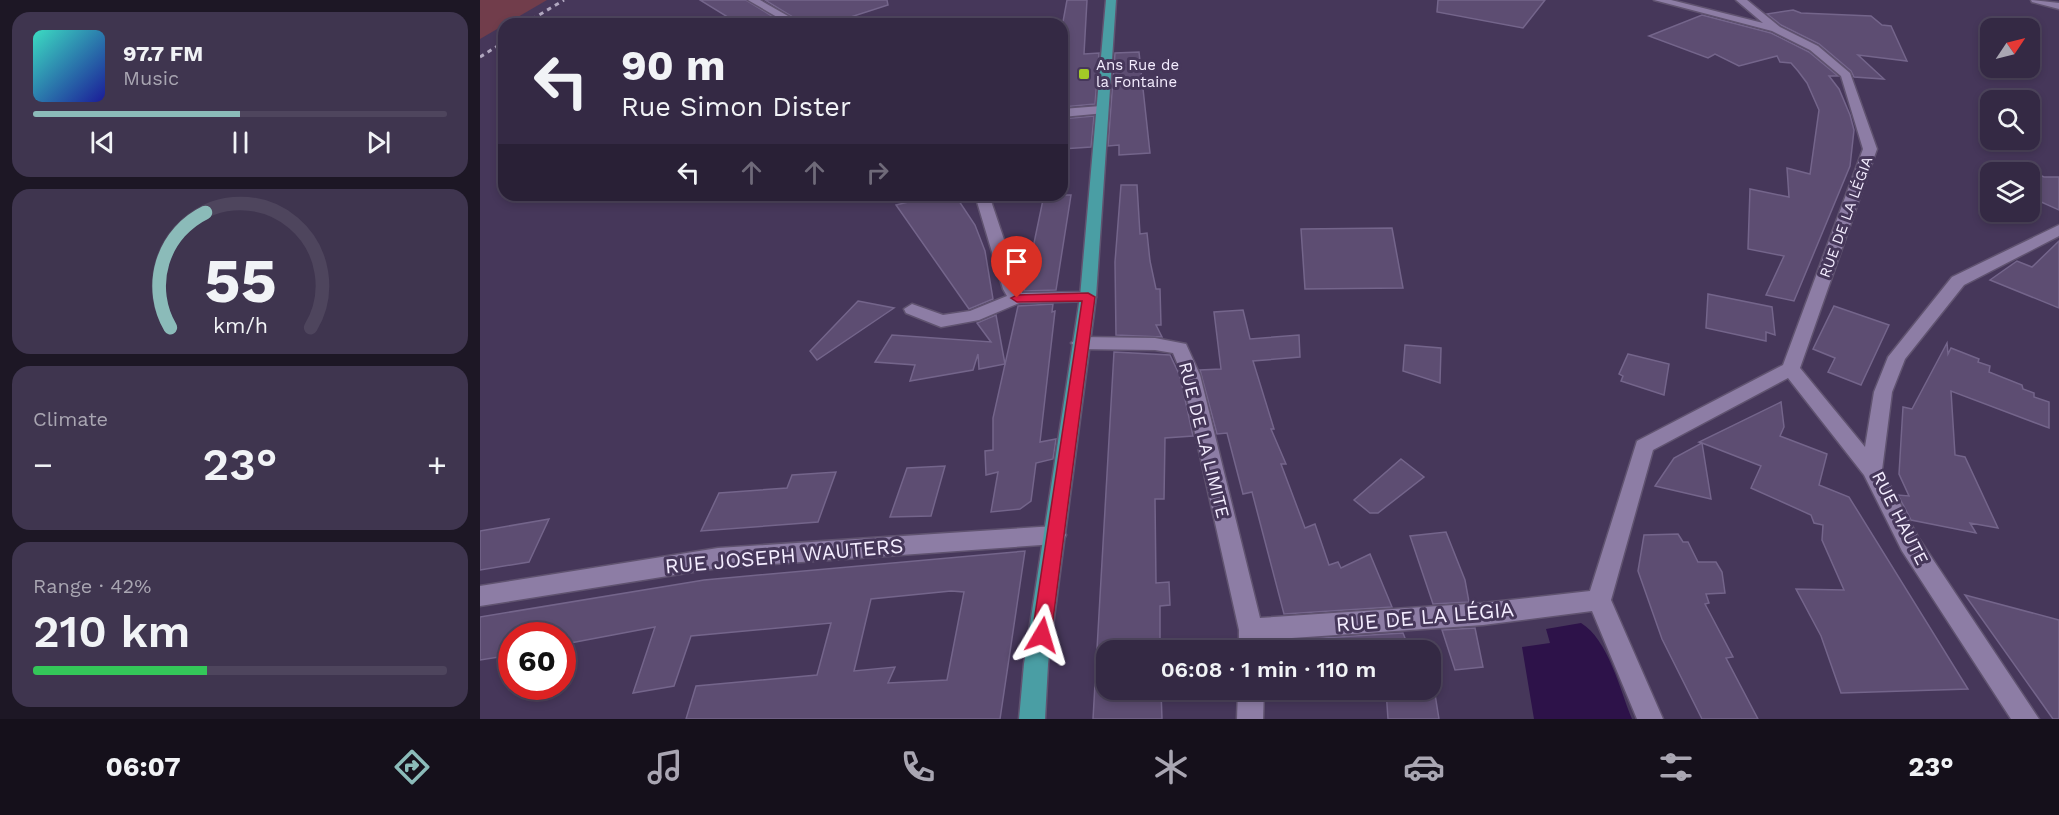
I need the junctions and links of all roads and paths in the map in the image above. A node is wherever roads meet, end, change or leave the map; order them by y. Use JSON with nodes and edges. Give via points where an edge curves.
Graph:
{"nodes":[{"id":1,"x":753,"y":0,"type":"edge"},
{"id":2,"x":1111,"y":0,"type":"edge"},
{"id":3,"x":1659,"y":0,"type":"edge"},
{"id":4,"x":1741,"y":0,"type":"edge"},
{"id":5,"x":2036,"y":0,"type":"edge"},
{"id":6,"x":2059,"y":6,"type":"edge"},
{"id":7,"x":786,"y":18,"type":"edge"},
{"id":8,"x":1776,"y":28,"type":"junction"},
{"id":9,"x":1101,"y":110,"type":"junction"},
{"id":10,"x":1068,"y":113,"type":"edge"},
{"id":11,"x":984,"y":201,"type":"edge"},
{"id":12,"x":2059,"y":230,"type":"edge"},
{"id":13,"x":1088,"y":297,"type":"junction"},
{"id":14,"x":1017,"y":298,"type":"junction"},
{"id":15,"x":912,"y":309,"type":"dead end"},
{"id":16,"x":1080,"y":343,"type":"junction"},
{"id":17,"x":1791,"y":369,"type":"junction"},
{"id":18,"x":1872,"y":470,"type":"junction"},
{"id":19,"x":1055,"y":536,"type":"junction"},
{"id":20,"x":480,"y":596,"type":"edge"},
{"id":21,"x":1599,"y":600,"type":"junction"},
{"id":22,"x":1251,"y":640,"type":"edge"},
{"id":23,"x":1260,"y":640,"type":"edge"},
{"id":24,"x":1251,"y":700,"type":"edge"},
{"id":25,"x":1032,"y":719,"type":"edge"},
{"id":26,"x":1250,"y":719,"type":"edge"},
{"id":27,"x":1650,"y":719,"type":"edge"},
{"id":28,"x":2026,"y":719,"type":"edge"}],
"edges":[{"from":1,"to":7,"type":"street"},
{"from":2,"to":9,"type":"main road"},
{"from":3,"to":8,"type":"street"},
{"from":4,"to":8,"type":"street"},
{"from":5,"to":6,"type":"street"},
{"from":8,"to":17,"type":"street","name":"RUE DE LA LÉGIA","via":[[1814,48],[1846,75],[1870,150]]},
{"from":9,"to":10,"type":"street"},
{"from":9,"to":13,"type":"main road"},
{"from":11,"to":14,"type":"street"},
{"from":12,"to":18,"type":"street","name":"RUE HAUTE","via":[[1958,281],[1897,357],[1883,392]]},
{"from":13,"to":14,"type":"street"},
{"from":13,"to":16,"type":"main road"},
{"from":14,"to":15,"type":"street","via":[[973,316],[941,321]]},
{"from":16,"to":19,"type":"main road"},
{"from":16,"to":22,"type":"street","name":"RUE DE LA LIMITE","via":[[1180,348],[1191,375]]},
{"from":17,"to":18,"type":"street"},
{"from":17,"to":21,"type":"street","via":[[1644,446]]},
{"from":18,"to":28,"type":"street","name":"RUE HAUTE","via":[[1910,544]]},
{"from":19,"to":20,"type":"street","name":"RUE JOSEPH WAUTERS","via":[[718,558]]},
{"from":19,"to":25,"type":"main road"},
{"from":21,"to":23,"type":"street","name":"RUE DE LA LÉGIA"},
{"from":21,"to":27,"type":"street"},
{"from":24,"to":26,"type":"street"}]}
